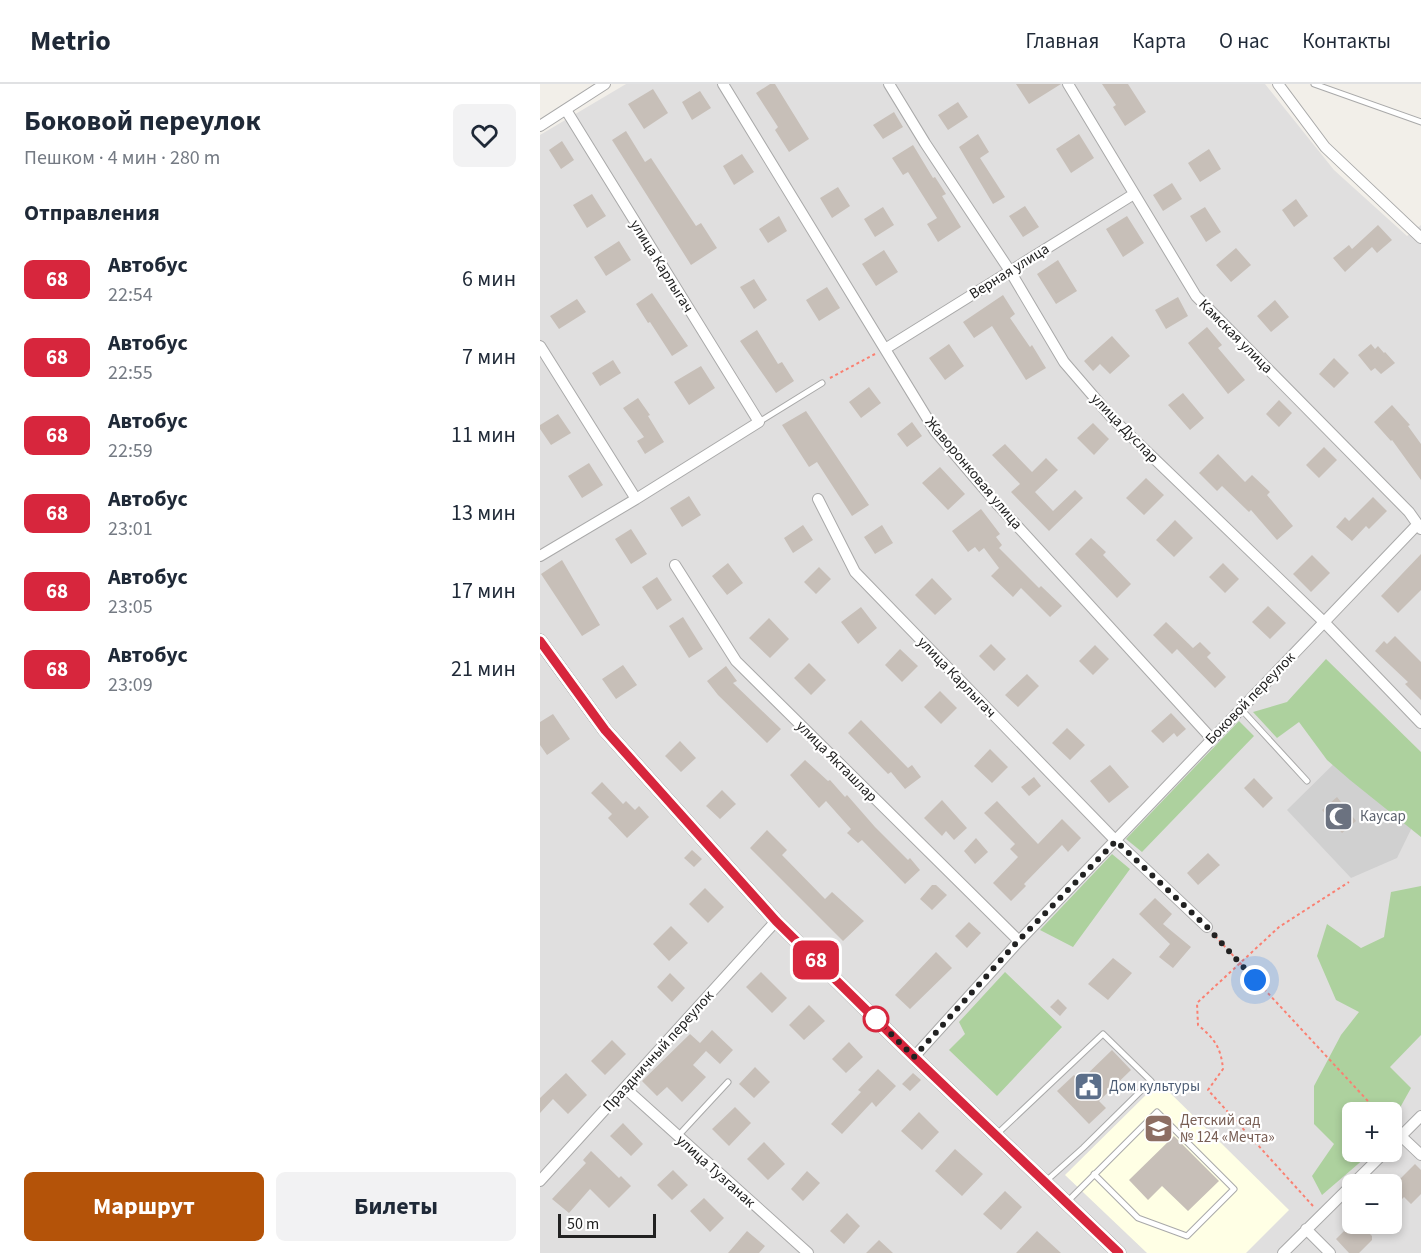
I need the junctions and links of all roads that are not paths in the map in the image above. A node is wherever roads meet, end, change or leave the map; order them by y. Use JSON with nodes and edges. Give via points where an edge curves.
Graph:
{"nodes":[{"id":1,"x":605,"y":84,"type":"edge"},
{"id":2,"x":723,"y":84,"type":"edge"},
{"id":3,"x":890,"y":84,"type":"edge"},
{"id":4,"x":1068,"y":84,"type":"edge"},
{"id":5,"x":1278,"y":84,"type":"edge"},
{"id":6,"x":1314,"y":84,"type":"edge"},
{"id":7,"x":566,"y":110,"type":"junction"},
{"id":8,"x":1421,"y":122,"type":"edge"},
{"id":9,"x":540,"y":126,"type":"edge"},
{"id":10,"x":1134,"y":194,"type":"junction"},
{"id":11,"x":1421,"y":238,"type":"edge"},
{"id":12,"x":1010,"y":271,"type":"junction"},
{"id":13,"x":540,"y":346,"type":"edge"},
{"id":14,"x":885,"y":349,"type":"junction"},
{"id":15,"x":822,"y":383,"type":"road end"},
{"id":16,"x":759,"y":422,"type":"junction"},
{"id":17,"x":636,"y":499,"type":"junction"},
{"id":18,"x":818,"y":499,"type":"dead end"},
{"id":19,"x":1419,"y":527,"type":"edge"},
{"id":20,"x":540,"y":556,"type":"edge"},
{"id":21,"x":675,"y":565,"type":"dead end"},
{"id":22,"x":1324,"y":622,"type":"junction"},
{"id":23,"x":540,"y":641,"type":"edge"},
{"id":24,"x":1240,"y":708,"type":"junction"},
{"id":25,"x":1421,"y":723,"type":"edge"},
{"id":26,"x":1211,"y":738,"type":"junction"},
{"id":27,"x":1307,"y":781,"type":"dead end"},
{"id":28,"x":1116,"y":841,"type":"junction"},
{"id":29,"x":776,"y":921,"type":"junction"},
{"id":30,"x":1207,"y":927,"type":"road end"},
{"id":31,"x":1018,"y":941,"type":"junction"},
{"id":32,"x":914,"y":1057,"type":"junction"},
{"id":33,"x":728,"y":1082,"type":"dead end"},
{"id":34,"x":625,"y":1088,"type":"junction"},
{"id":35,"x":1421,"y":1116,"type":"edge"},
{"id":36,"x":1402,"y":1135,"type":"edge"},
{"id":37,"x":678,"y":1136,"type":"junction"},
{"id":38,"x":996,"y":1136,"type":"junction"},
{"id":39,"x":1402,"y":1137,"type":"edge"},
{"id":40,"x":1421,"y":1155,"type":"edge"},
{"id":41,"x":1375,"y":1162,"type":"edge"},
{"id":42,"x":1094,"y":1174,"type":"junction"},
{"id":43,"x":540,"y":1181,"type":"edge"},
{"id":44,"x":1044,"y":1182,"type":"junction"},
{"id":45,"x":1066,"y":1203,"type":"junction"},
{"id":46,"x":1306,"y":1229,"type":"junction"},
{"id":47,"x":808,"y":1253,"type":"edge"},
{"id":48,"x":1119,"y":1253,"type":"edge"},
{"id":49,"x":1283,"y":1253,"type":"edge"},
{"id":50,"x":1330,"y":1253,"type":"edge"}],
"edges":[{"from":1,"to":7,"type":"street"},
{"from":2,"to":14,"type":"street","name":"Жаворонковая улица"},
{"from":3,"to":12,"type":"street","name":"улица Дуслар"},
{"from":4,"to":10,"type":"street","name":"Камская улица"},
{"from":5,"to":11,"type":"street","via":[[1324,147]]},
{"from":6,"to":8,"type":"lane"},
{"from":7,"to":9,"type":"street"},
{"from":7,"to":16,"type":"street","name":"улица Карлыгач"},
{"from":10,"to":12,"type":"street","name":"Верная улица"},
{"from":10,"to":19,"type":"street","name":"Камская улица","via":[[1196,296],[1409,512]]},
{"from":12,"to":14,"type":"street","name":"Верная улица"},
{"from":12,"to":22,"type":"street","name":"улица Дуслар","via":[[1064,362],[1113,419]]},
{"from":13,"to":17,"type":"street"},
{"from":14,"to":26,"type":"street","name":"Жаворонковая улица","via":[[936,431],[998,505]]},
{"from":15,"to":16,"type":"lane"},
{"from":16,"to":17,"type":"street"},
{"from":17,"to":20,"type":"street"},
{"from":18,"to":28,"type":"street","name":"улица Карлыгач","via":[[855,572]]},
{"from":19,"to":22,"type":"street","name":"Боковой переулок"},
{"from":21,"to":31,"type":"street","name":"улица Якташлар","via":[[736,661]]},
{"from":22,"to":24,"type":"street","name":"Боковой переулок"},
{"from":22,"to":25,"type":"street","name":"улица Дуслар"},
{"from":23,"to":29,"type":"street","via":[[605,730]]},
{"from":24,"to":26,"type":"street","name":"Боковой переулок"},
{"from":24,"to":27,"type":"lane"},
{"from":26,"to":28,"type":"street","name":"Боковой переулок"},
{"from":28,"to":30,"type":"street","name":"улица Карлыгач"},
{"from":28,"to":31,"type":"street","name":"Боковой переулок"},
{"from":29,"to":32,"type":"street"},
{"from":29,"to":34,"type":"street","name":"Праздничный переулок"},
{"from":31,"to":32,"type":"street","name":"Боковой переулок"},
{"from":32,"to":38,"type":"street"},
{"from":33,"to":37,"type":"lane"},
{"from":34,"to":37,"type":"street","name":"улица Тузганак"},
{"from":34,"to":43,"type":"street","name":"Праздничный переулок"},
{"from":35,"to":36,"type":"street"},
{"from":37,"to":47,"type":"street","name":"улица Тузганак"},
{"from":38,"to":44,"type":"street"},
{"from":38,"to":44,"type":"lane","via":[[1103,1034],[1151,1081]]},
{"from":39,"to":40,"type":"street"},
{"from":41,"to":46,"type":"street"},
{"from":42,"to":42,"type":"lane","via":[[1157,1112],[1234,1189],[1187,1236],[1138,1218]]},
{"from":42,"to":45,"type":"lane"},
{"from":44,"to":45,"type":"street"},
{"from":45,"to":48,"type":"street"},
{"from":46,"to":49,"type":"street"},
{"from":46,"to":50,"type":"street"}]}
